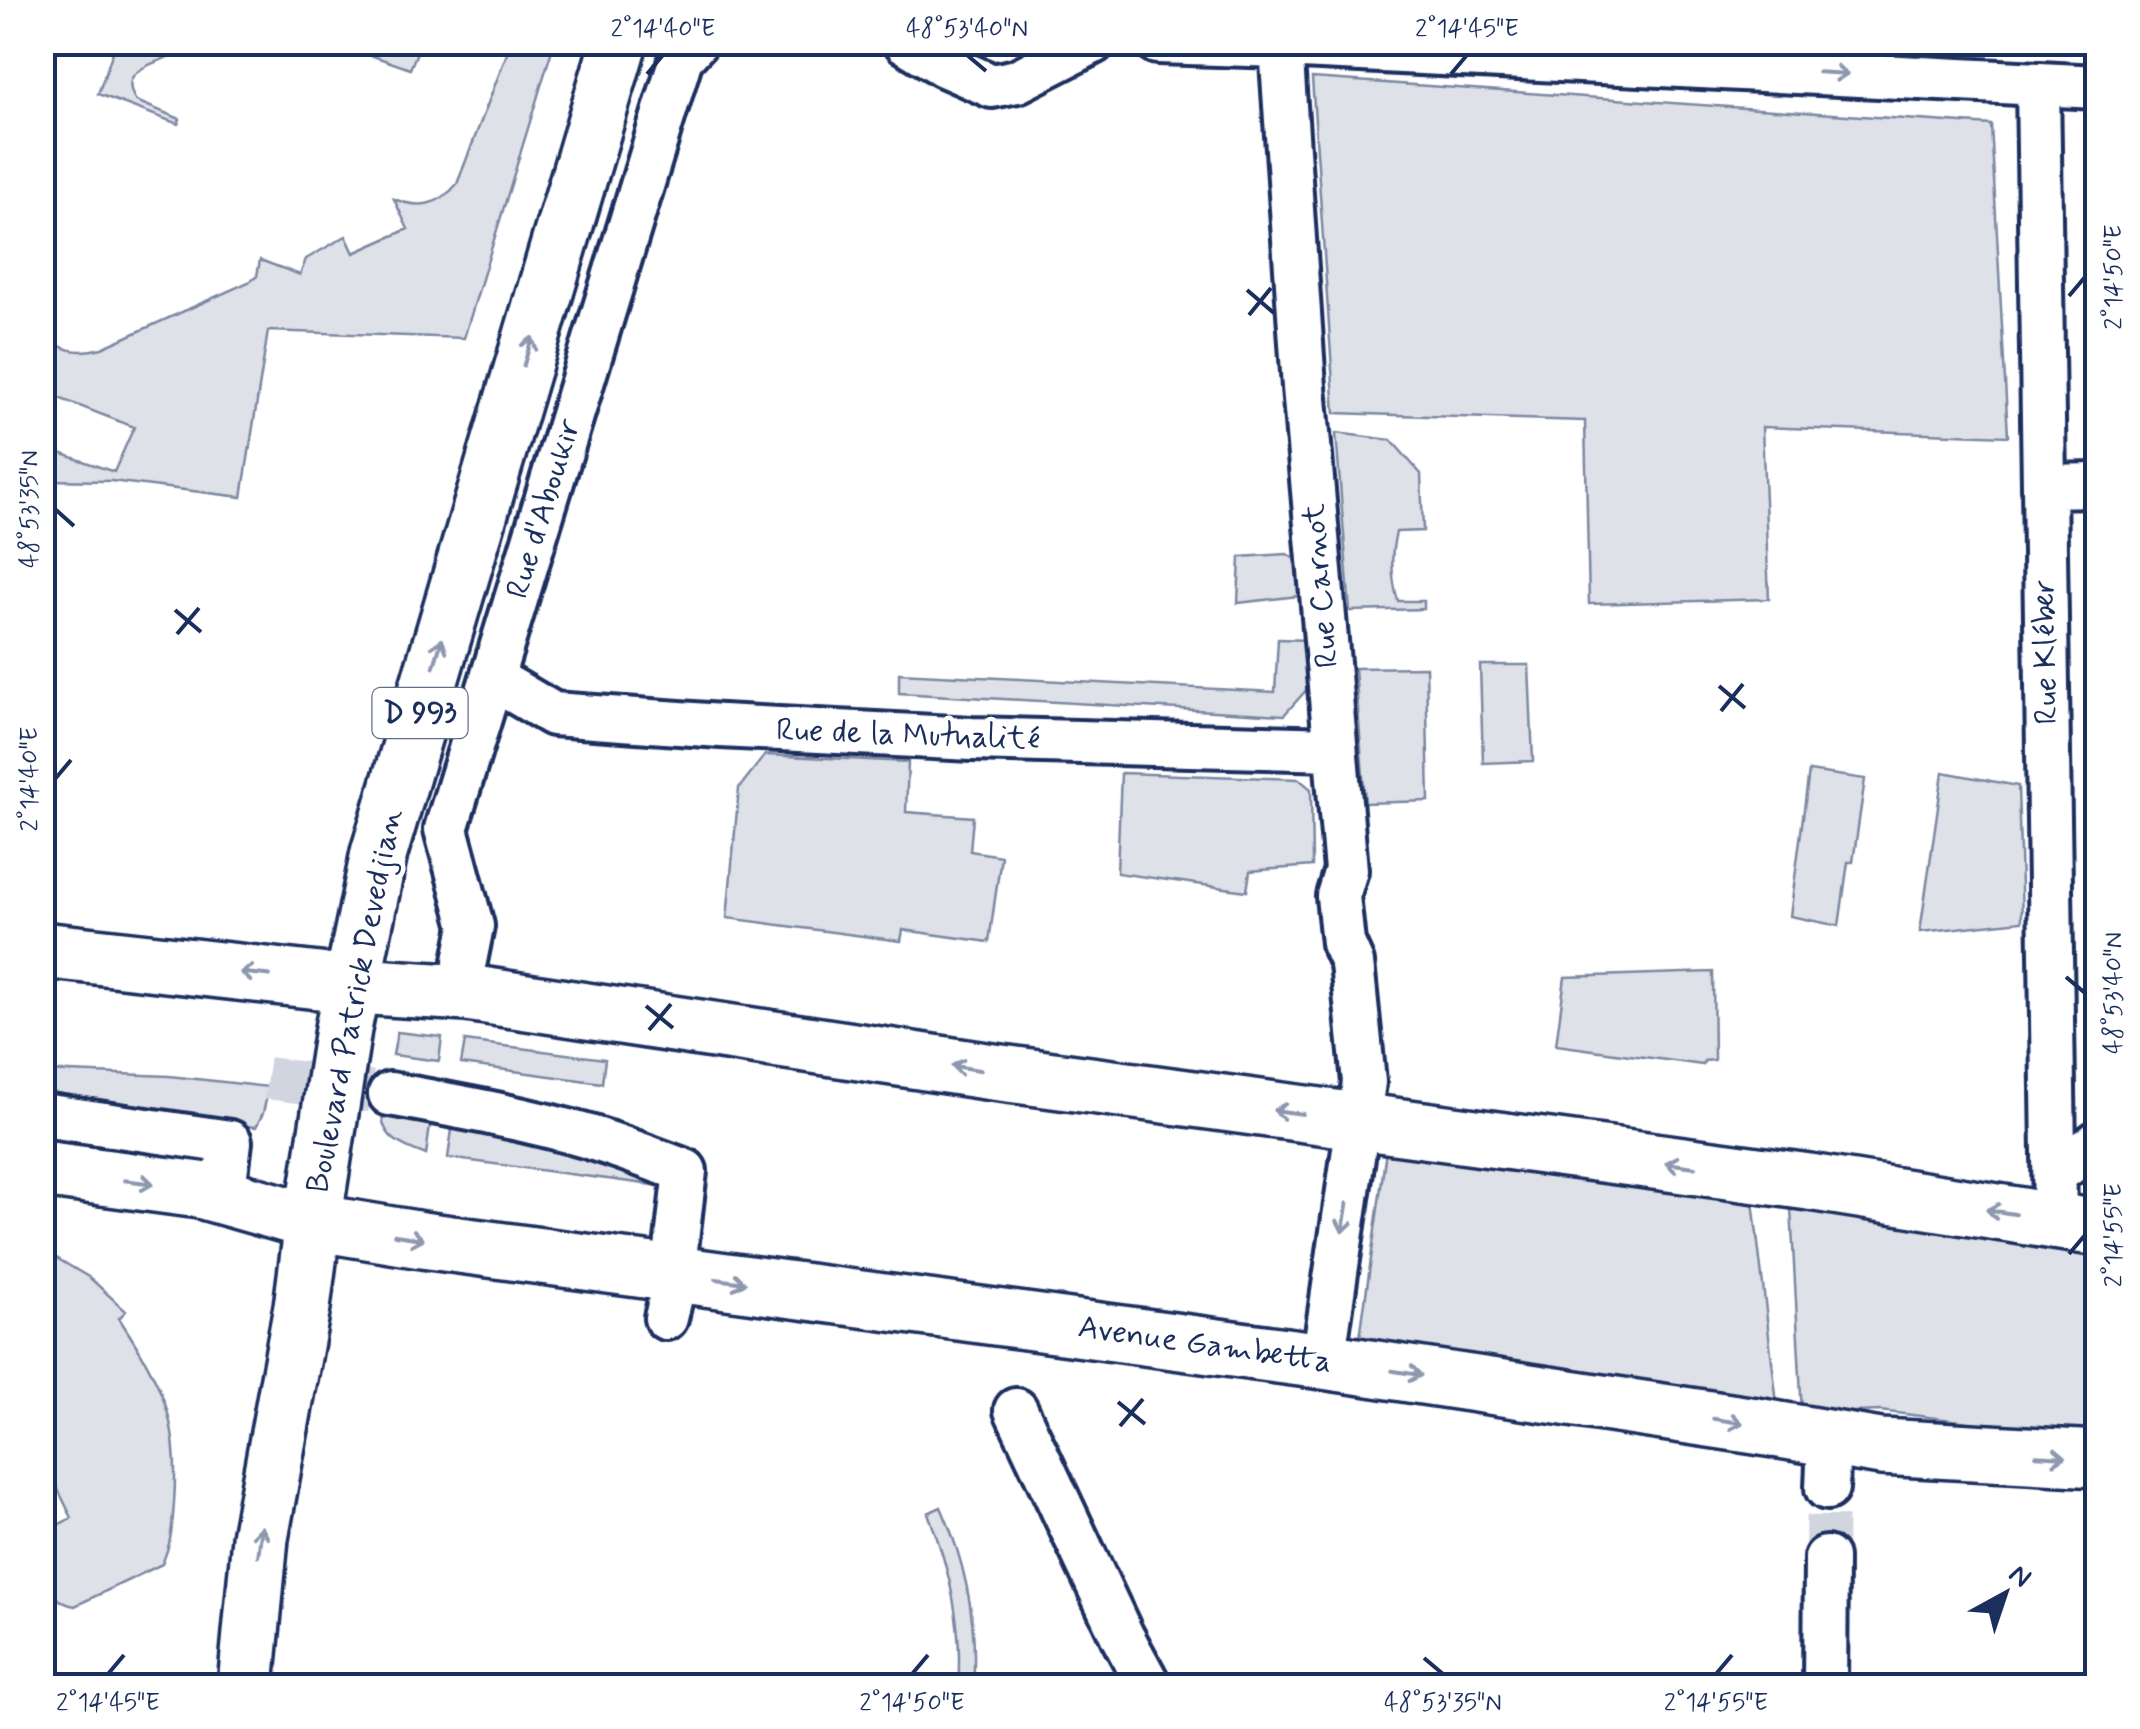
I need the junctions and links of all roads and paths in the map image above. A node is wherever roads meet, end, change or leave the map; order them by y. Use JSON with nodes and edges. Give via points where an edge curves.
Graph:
{"nodes":[{"id":1,"x":619,"y":42,"type":"edge"},
{"id":2,"x":906,"y":42,"type":"edge"},
{"id":3,"x":1093,"y":42,"type":"edge"},
{"id":4,"x":1157,"y":42,"type":"edge"},
{"id":5,"x":1281,"y":46,"type":"junction"},
{"id":6,"x":688,"y":50,"type":"edge"},
{"id":7,"x":1527,"y":50,"type":"edge"},
{"id":8,"x":2038,"y":84,"type":"junction"},
{"id":9,"x":2098,"y":86,"type":"edge"},
{"id":10,"x":2098,"y":485,"type":"edge"},
{"id":11,"x":2044,"y":486,"type":"junction"},
{"id":12,"x":492,"y":678,"type":"junction"},
{"id":13,"x":1334,"y":749,"type":"junction"},
{"id":14,"x":42,"y":950,"type":"edge"},
{"id":15,"x":465,"y":961,"type":"dead end"},
{"id":16,"x":352,"y":984,"type":"junction"},
{"id":17,"x":390,"y":1094,"type":"tunnel mouth"},
{"id":18,"x":42,"y":1116,"type":"edge"},
{"id":19,"x":1360,"y":1122,"type":"junction"},
{"id":20,"x":2098,"y":1142,"type":"edge"},
{"id":21,"x":42,"y":1170,"type":"edge"},
{"id":22,"x":226,"y":1174,"type":"dead end"},
{"id":23,"x":2069,"y":1208,"type":"edge"},
{"id":24,"x":313,"y":1222,"type":"junction"},
{"id":25,"x":669,"y":1296,"type":"junction"},
{"id":26,"x":1323,"y":1360,"type":"junction"},
{"id":27,"x":1016,"y":1410,"type":"dead end"},
{"id":28,"x":2098,"y":1459,"type":"edge"},
{"id":29,"x":1826,"y":1558,"type":"tunnel mouth"},
{"id":30,"x":246,"y":1686,"type":"edge"},
{"id":31,"x":1150,"y":1686,"type":"edge"},
{"id":32,"x":1825,"y":1686,"type":"edge"}],
"edges":[{"from":16,"to":1,"type":"main road","name":"Boulevard Patrick Devedjian","number":"D 993","one_way":true,"via":[[379,853]]},
{"from":2,"to":3,"type":"street","via":[[992,86],[1017,81]]},
{"from":4,"to":5,"type":"street"},
{"from":5,"to":7,"type":"street"},
{"from":5,"to":13,"type":"street","name":"Rue Carnot"},
{"from":6,"to":12,"type":"street","name":"Rue d'Aboukir"},
{"from":7,"to":8,"type":"street","one_way":true},
{"from":8,"to":9,"type":"street"},
{"from":8,"to":11,"type":"street","name":"Rue Kléber"},
{"from":10,"to":11,"type":"street"},
{"from":11,"to":23,"type":"street","name":"Rue Kléber"},
{"from":12,"to":13,"type":"street","name":"Rue de la Mutualité","via":[[553,714],[972,739]]},
{"from":12,"to":15,"type":"street","name":"Rue d'Aboukir","via":[[446,829],[472,926]]},
{"from":13,"to":19,"type":"street","name":"Rue Carnot","via":[[1346,870],[1338,896],[1342,943],[1352,963],[1364,1082]]},
{"from":16,"to":14,"type":"main road","one_way":true},
{"from":19,"to":16,"type":"main road","one_way":true,"via":[[467,992]]},
{"from":16,"to":24,"type":"main road","name":"Boulevard Patrick Devedjian","number":"D 993"},
{"from":17,"to":25,"type":"street","via":[[584,1136],[685,1171]]},
{"from":18,"to":22,"type":"street","via":[[230,1142]]},
{"from":23,"to":19,"type":"main road","one_way":true,"via":[[1810,1182]]},
{"from":19,"to":26,"type":"street","name":"Rue Carnot","one_way":true},
{"from":20,"to":23,"type":"street"},
{"from":21,"to":24,"type":"main road","name":"Avenue Gambetta","one_way":true,"via":[[200,1190]]},
{"from":24,"to":25,"type":"main road","name":"Avenue Gambetta","one_way":true},
{"from":30,"to":24,"type":"main road","name":"Boulevard Patrick Devedjian","number":"D 993","one_way":true,"via":[[260,1538]]},
{"from":25,"to":26,"type":"main road","name":"Avenue Gambetta","one_way":true},
{"from":26,"to":28,"type":"main road","name":"Avenue Gambetta","one_way":true,"via":[[1828,1463],[1881,1447]]},
{"from":27,"to":31,"type":"street"},
{"from":29,"to":32,"type":"street"}]}
